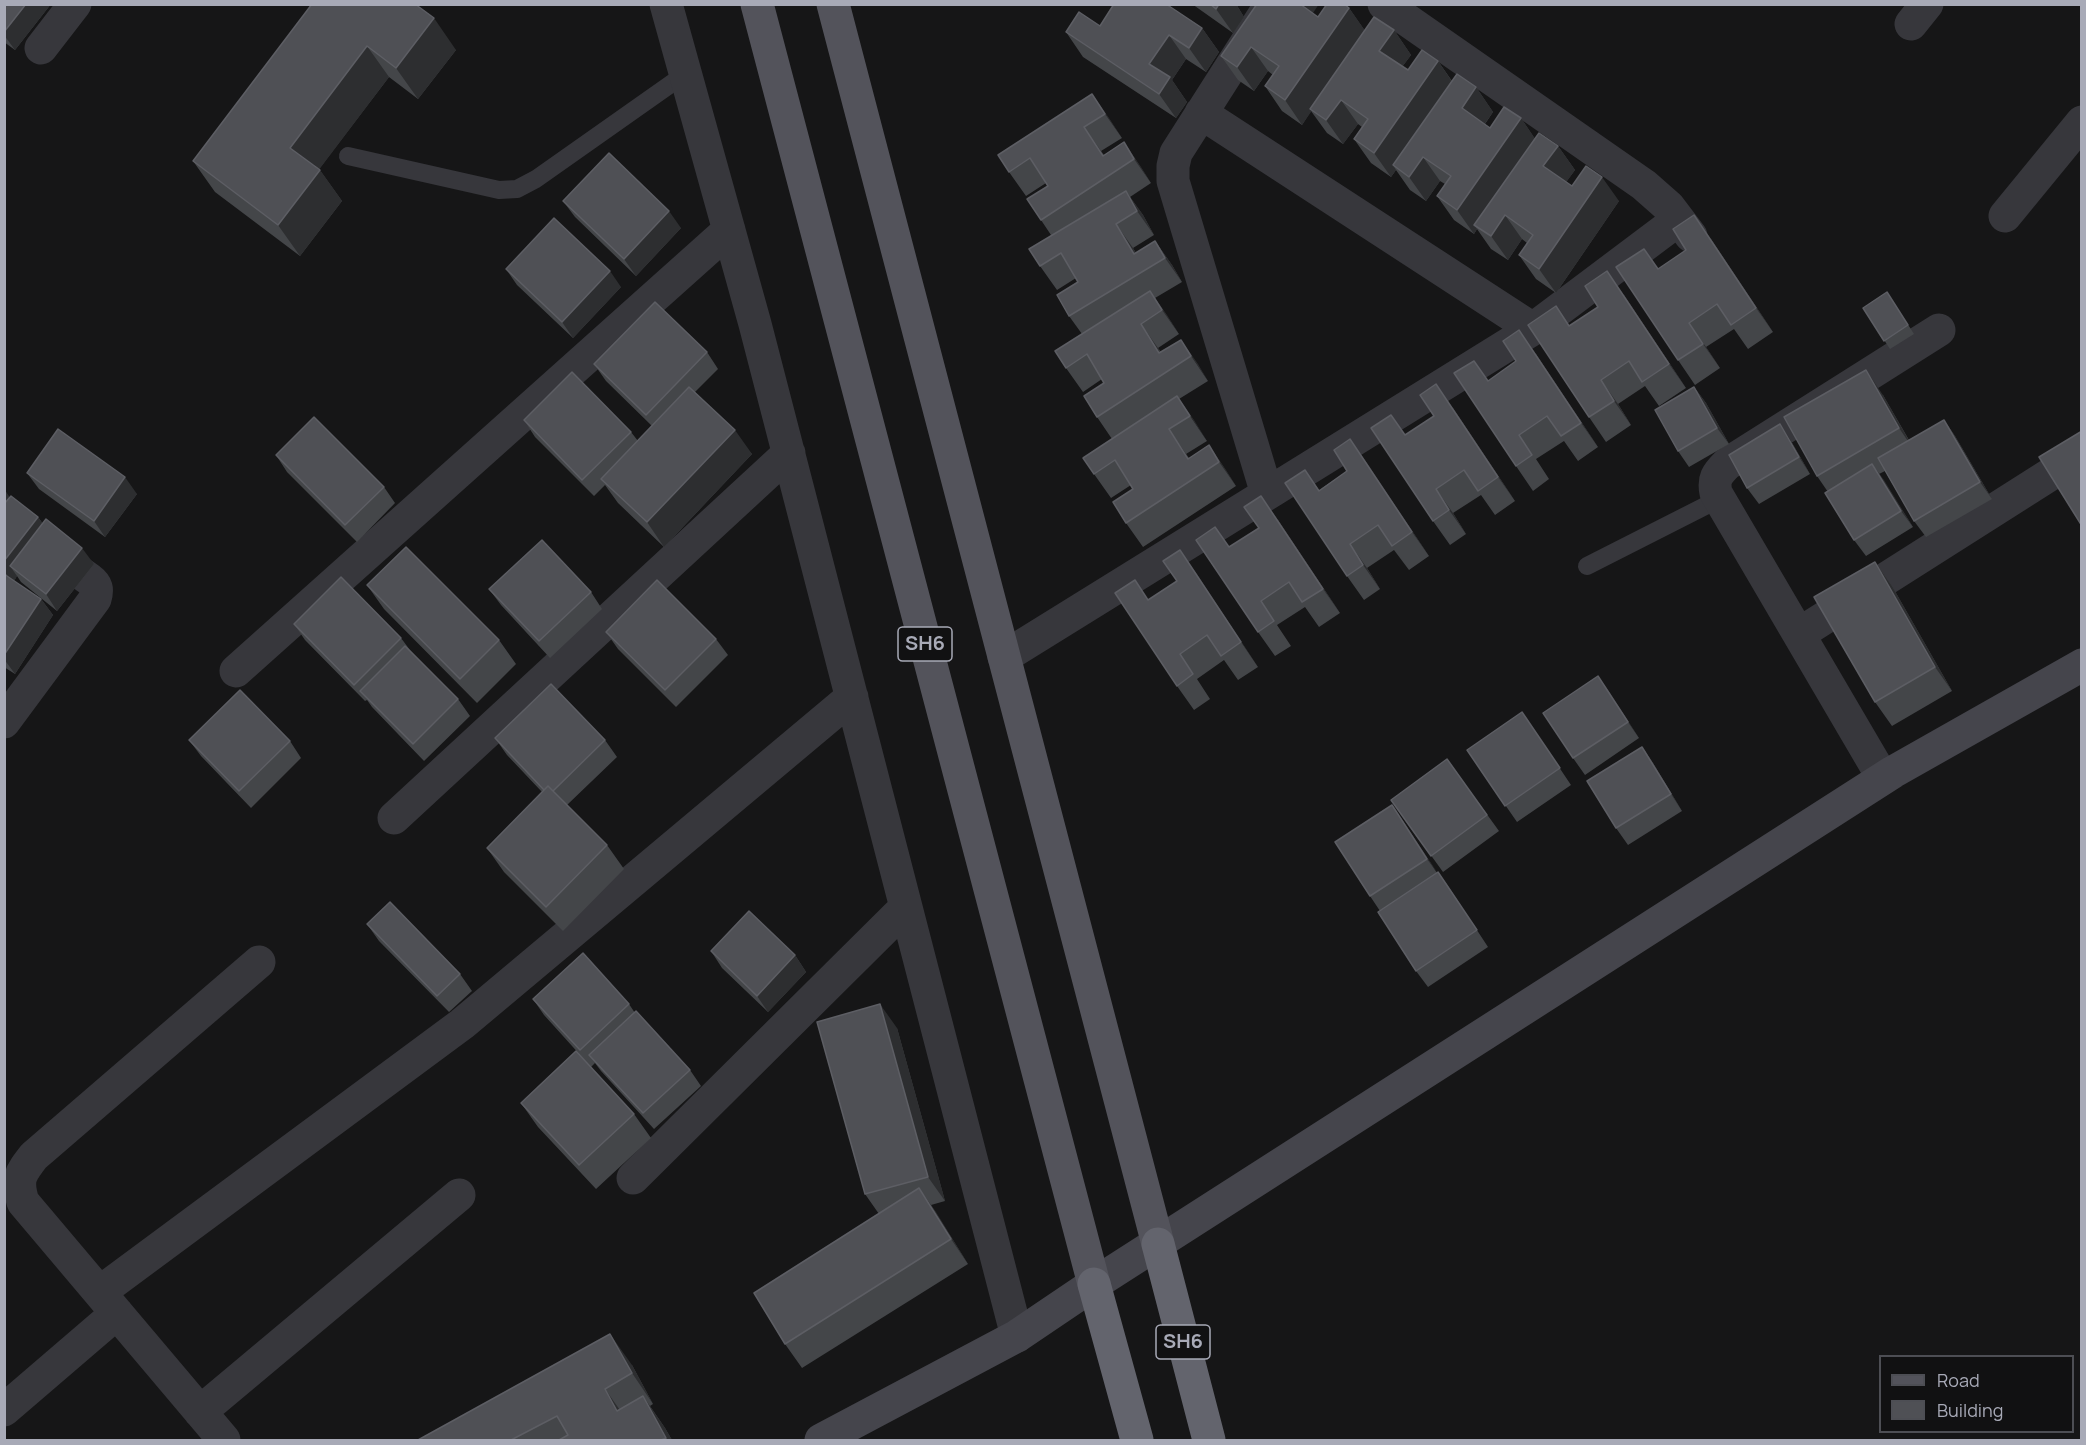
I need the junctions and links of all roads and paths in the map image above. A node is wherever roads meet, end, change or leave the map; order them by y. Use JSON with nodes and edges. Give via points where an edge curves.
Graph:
{"nodes":[{"id":1,"x":75,"y":4,"type":"edge"},
{"id":2,"x":666,"y":4,"type":"edge"},
{"id":3,"x":757,"y":4,"type":"edge"},
{"id":4,"x":833,"y":4,"type":"edge"},
{"id":5,"x":1271,"y":4,"type":"edge"},
{"id":6,"x":1384,"y":4,"type":"edge"},
{"id":7,"x":41,"y":48,"type":"dead end"},
{"id":8,"x":685,"y":74,"type":"junction"},
{"id":9,"x":1202,"y":113,"type":"junction"},
{"id":10,"x":2076,"y":140,"type":"edge"},
{"id":11,"x":348,"y":156,"type":"dead end"},
{"id":12,"x":2005,"y":216,"type":"dead end"},
{"id":13,"x":1678,"y":220,"type":"junction"},
{"id":14,"x":729,"y":230,"type":"junction"},
{"id":15,"x":1712,"y":264,"type":"edge"},
{"id":16,"x":1533,"y":329,"type":"junction"},
{"id":17,"x":1939,"y":330,"type":"dead end"},
{"id":18,"x":789,"y":453,"type":"junction"},
{"id":19,"x":2054,"y":472,"type":"edge"},
{"id":20,"x":1267,"y":494,"type":"junction"},
{"id":21,"x":1719,"y":499,"type":"junction"},
{"id":22,"x":4,"y":519,"type":"edge"},
{"id":23,"x":1587,"y":566,"type":"dead end"},
{"id":24,"x":1798,"y":634,"type":"junction"},
{"id":25,"x":1004,"y":657,"type":"junction"},
{"id":26,"x":2082,"y":665,"type":"edge"},
{"id":27,"x":236,"y":671,"type":"dead end"},
{"id":28,"x":852,"y":697,"type":"junction"},
{"id":29,"x":4,"y":722,"type":"edge"},
{"id":30,"x":1883,"y":778,"type":"junction"},
{"id":31,"x":394,"y":818,"type":"dead end"},
{"id":32,"x":906,"y":907,"type":"junction"},
{"id":33,"x":260,"y":962,"type":"dead end"},
{"id":34,"x":633,"y":1178,"type":"dead end"},
{"id":35,"x":459,"y":1195,"type":"dead end"},
{"id":36,"x":1158,"y":1244,"type":"junction"},
{"id":37,"x":1094,"y":1284,"type":"junction"},
{"id":38,"x":108,"y":1302,"type":"junction"},
{"id":39,"x":1017,"y":1336,"type":"junction"},
{"id":40,"x":4,"y":1410,"type":"edge"},
{"id":41,"x":200,"y":1412,"type":"junction"},
{"id":42,"x":224,"y":1440,"type":"edge"},
{"id":43,"x":821,"y":1440,"type":"edge"},
{"id":44,"x":1137,"y":1440,"type":"edge"},
{"id":45,"x":1209,"y":1440,"type":"edge"}],
"edges":[{"from":1,"to":7,"type":"street"},
{"from":2,"to":8,"type":"street"},
{"from":3,"to":37,"type":"main road","number":"SH6"},
{"from":4,"to":25,"type":"main road","number":"SH6"},
{"from":5,"to":9,"type":"street"},
{"from":6,"to":13,"type":"street","via":[[1644,185]]},
{"from":8,"to":11,"type":"lane","via":[[517,189],[499,190]]},
{"from":8,"to":14,"type":"street"},
{"from":9,"to":16,"type":"street"},
{"from":9,"to":20,"type":"street","via":[[1176,153],[1173,180]]},
{"from":10,"to":12,"type":"street"},
{"from":13,"to":15,"type":"street"},
{"from":13,"to":16,"type":"street"},
{"from":14,"to":18,"type":"street"},
{"from":14,"to":27,"type":"street"},
{"from":16,"to":20,"type":"street"},
{"from":17,"to":21,"type":"street","via":[[1726,464],[1714,483]]},
{"from":18,"to":28,"type":"street"},
{"from":18,"to":31,"type":"street"},
{"from":19,"to":24,"type":"street"},
{"from":20,"to":25,"type":"street"},
{"from":21,"to":23,"type":"lane"},
{"from":21,"to":24,"type":"street"},
{"from":22,"to":29,"type":"street","via":[[89,579],[97,591],[95,599]]},
{"from":24,"to":30,"type":"street"},
{"from":25,"to":36,"type":"main road","number":"SH6"},
{"from":26,"to":30,"type":"street"},
{"from":28,"to":32,"type":"street"},
{"from":28,"to":38,"type":"street","via":[[462,1024]]},
{"from":30,"to":36,"type":"street"},
{"from":32,"to":34,"type":"street"},
{"from":32,"to":39,"type":"street"},
{"from":33,"to":38,"type":"street","via":[[22,1170],[18,1184],[24,1202]]},
{"from":35,"to":41,"type":"street"},
{"from":36,"to":37,"type":"street"},
{"from":36,"to":45,"type":"highway","number":"SH6"},
{"from":37,"to":39,"type":"street"},
{"from":37,"to":44,"type":"highway","number":"SH6"},
{"from":38,"to":40,"type":"street"},
{"from":38,"to":41,"type":"street"},
{"from":39,"to":43,"type":"street"},
{"from":41,"to":42,"type":"street"}]}
